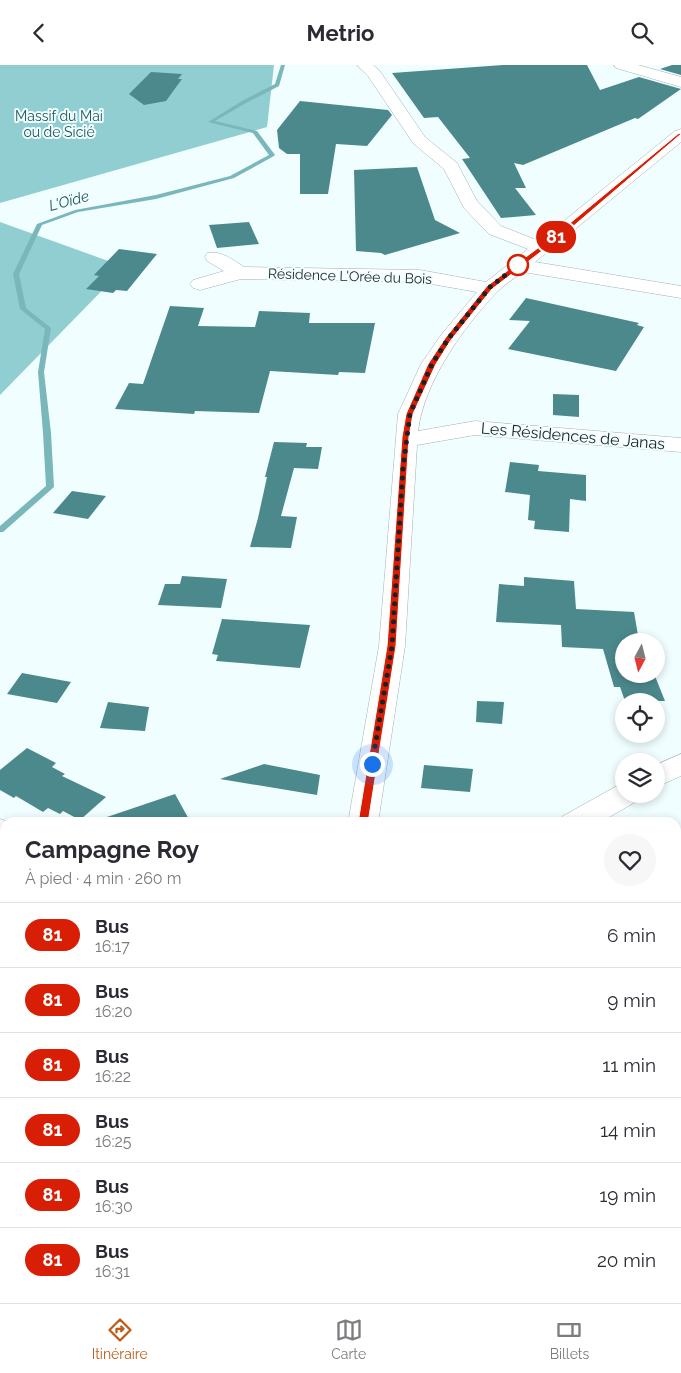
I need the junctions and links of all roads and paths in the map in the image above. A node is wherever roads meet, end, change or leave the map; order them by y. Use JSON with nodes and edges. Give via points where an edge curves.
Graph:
{"nodes":[{"id":1,"x":364,"y":65,"type":"edge"},
{"id":2,"x":621,"y":65,"type":"edge"},
{"id":3,"x":681,"y":82,"type":"edge"},
{"id":4,"x":681,"y":134,"type":"edge"},
{"id":5,"x":541,"y":248,"type":"junction"},
{"id":6,"x":214,"y":257,"type":"dead end"},
{"id":7,"x":518,"y":265,"type":"junction"},
{"id":8,"x":240,"y":273,"type":"junction"},
{"id":9,"x":200,"y":284,"type":"dead end"},
{"id":10,"x":490,"y":287,"type":"junction"},
{"id":11,"x":681,"y":292,"type":"edge"},
{"id":12,"x":406,"y":437,"type":"junction"},
{"id":13,"x":681,"y":445,"type":"edge"},
{"id":14,"x":615,"y":800,"type":"edge"},
{"id":15,"x":364,"y":817,"type":"edge"},
{"id":16,"x":585,"y":817,"type":"edge"}],
"edges":[{"from":1,"to":5,"type":"street","via":[[374,73],[418,140],[451,167],[470,204],[496,230]]},
{"from":2,"to":3,"type":"street"},
{"from":4,"to":5,"type":"street"},
{"from":5,"to":7,"type":"street"},
{"from":6,"to":8,"type":"street"},
{"from":7,"to":10,"type":"street"},
{"from":7,"to":11,"type":"street"},
{"from":8,"to":9,"type":"street"},
{"from":8,"to":10,"type":"street","name":"Résidence L'Orée du Bois","via":[[420,276]]},
{"from":10,"to":12,"type":"street","via":[[432,364],[410,414]]},
{"from":12,"to":13,"type":"street","name":"Les Résidences de Janas","via":[[420,438],[475,428]]},
{"from":12,"to":15,"type":"street","via":[[392,646]]},
{"from":14,"to":16,"type":"street"}]}
